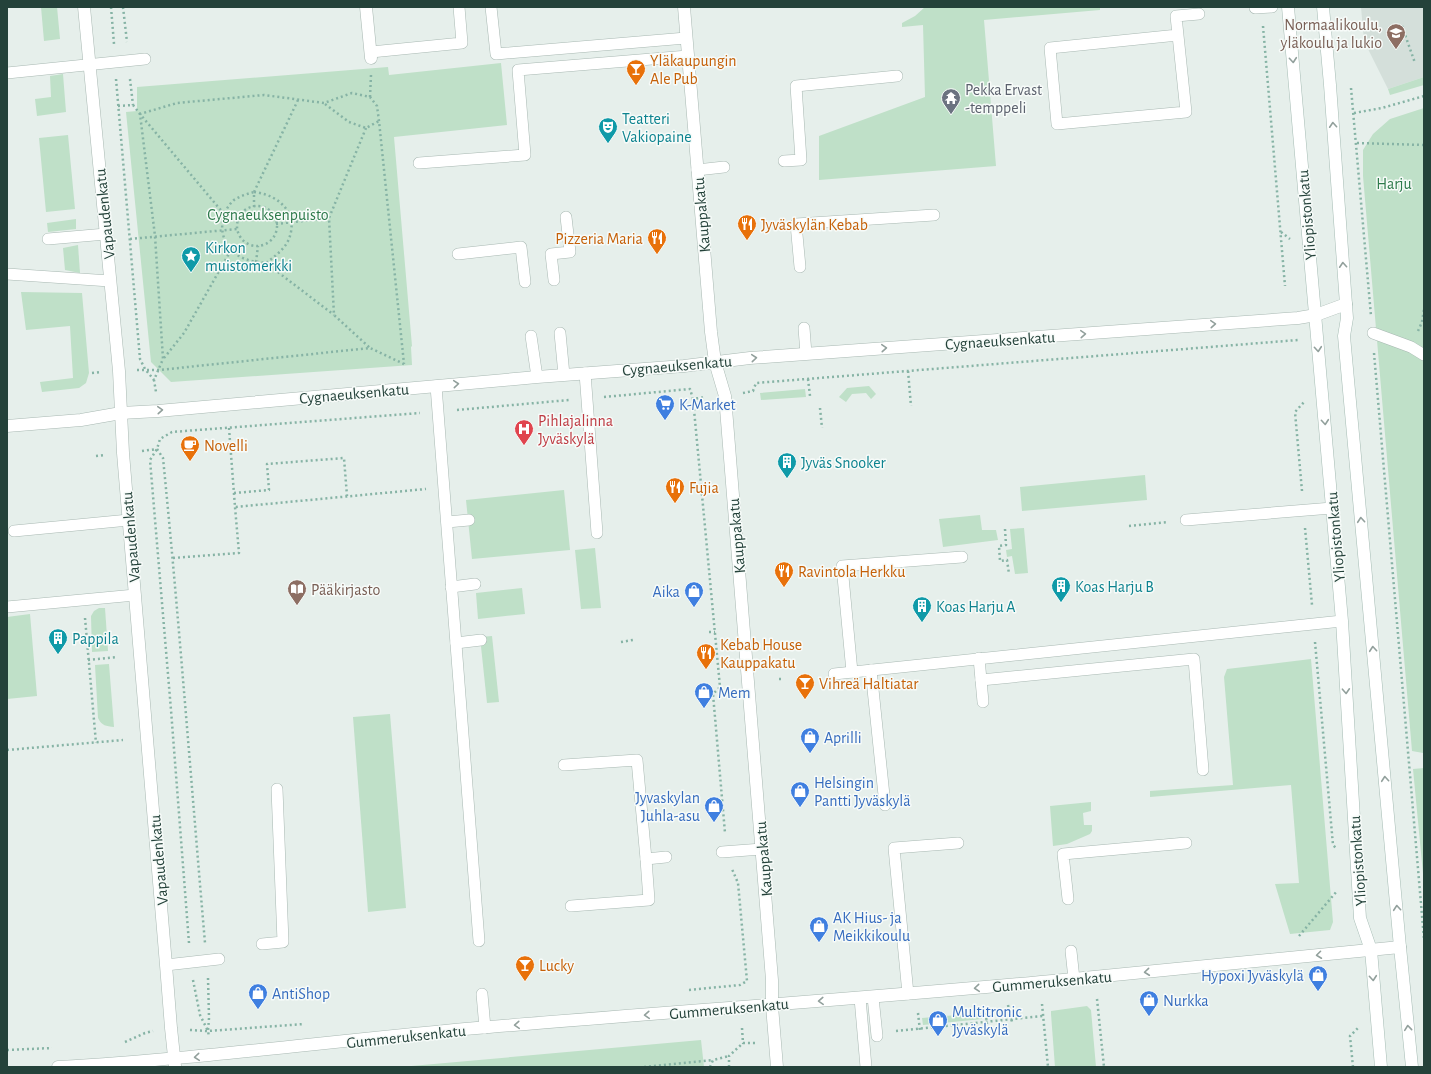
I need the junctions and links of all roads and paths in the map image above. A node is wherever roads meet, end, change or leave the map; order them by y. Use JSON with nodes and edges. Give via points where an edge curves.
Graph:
{"nodes":[{"id":1,"x":84,"y":7,"type":"edge"},
{"id":2,"x":366,"y":7,"type":"edge"},
{"id":3,"x":459,"y":7,"type":"edge"},
{"id":4,"x":491,"y":7,"type":"edge"},
{"id":5,"x":684,"y":7,"type":"edge"},
{"id":6,"x":1288,"y":7,"type":"edge"},
{"id":7,"x":1323,"y":7,"type":"edge"},
{"id":8,"x":1263,"y":8,"type":"edge"},
{"id":9,"x":1199,"y":14,"type":"dead end"},
{"id":10,"x":1402,"y":26,"type":"dead end"},
{"id":11,"x":1178,"y":36,"type":"junction"},
{"id":12,"x":686,"y":38,"type":"junction"},
{"id":13,"x":371,"y":55,"type":"joint"},
{"id":14,"x":688,"y":56,"type":"junction"},
{"id":15,"x":145,"y":59,"type":"dead end"},
{"id":16,"x":1415,"y":63,"type":"dead end"},
{"id":17,"x":89,"y":66,"type":"junction"},
{"id":18,"x":7,"y":73,"type":"edge"},
{"id":19,"x":897,"y":76,"type":"dead end"},
{"id":20,"x":1424,"y":96,"type":"edge"},
{"id":21,"x":298,"y":100,"type":"junction"},
{"id":22,"x":324,"y":103,"type":"junction"},
{"id":23,"x":140,"y":114,"type":"junction"},
{"id":24,"x":379,"y":121,"type":"junction"},
{"id":25,"x":366,"y":128,"type":"junction"},
{"id":26,"x":1356,"y":143,"type":"junction"},
{"id":27,"x":1424,"y":145,"type":"edge"},
{"id":28,"x":784,"y":161,"type":"dead end"},
{"id":29,"x":419,"y":163,"type":"dead end"},
{"id":30,"x":724,"y":167,"type":"dead end"},
{"id":31,"x":697,"y":170,"type":"junction"},
{"id":32,"x":254,"y":192,"type":"junction"},
{"id":33,"x":254,"y":206,"type":"junction"},
{"id":34,"x":224,"y":214,"type":"junction"},
{"id":35,"x":934,"y":215,"type":"dead end"},
{"id":36,"x":566,"y":217,"type":"dead end"},
{"id":37,"x":329,"y":218,"type":"junction"},
{"id":38,"x":292,"y":222,"type":"junction"},
{"id":39,"x":276,"y":224,"type":"junction"},
{"id":40,"x":222,"y":229,"type":"junction"},
{"id":41,"x":237,"y":229,"type":"junction"},
{"id":42,"x":106,"y":234,"type":"junction"},
{"id":43,"x":155,"y":236,"type":"junction"},
{"id":44,"x":48,"y":239,"type":"dead end"},
{"id":45,"x":130,"y":239,"type":"junction"},
{"id":46,"x":258,"y":246,"type":"junction"},
{"id":47,"x":231,"y":250,"type":"junction"},
{"id":48,"x":458,"y":254,"type":"dead end"},
{"id":49,"x":256,"y":262,"type":"junction"},
{"id":50,"x":266,"y":263,"type":"junction"},
{"id":51,"x":800,"y":267,"type":"dead end"},
{"id":52,"x":7,"y":274,"type":"edge"},
{"id":53,"x":554,"y":280,"type":"dead end"},
{"id":54,"x":110,"y":281,"type":"junction"},
{"id":55,"x":525,"y":282,"type":"dead end"},
{"id":56,"x":1285,"y":286,"type":"dead end"},
{"id":57,"x":1346,"y":304,"type":"junction"},
{"id":58,"x":334,"y":316,"type":"junction"},
{"id":59,"x":1316,"y":316,"type":"junction"},
{"id":60,"x":804,"y":328,"type":"dead end"},
{"id":61,"x":560,"y":333,"type":"dead end"},
{"id":62,"x":1373,"y":333,"type":"junction"},
{"id":63,"x":531,"y":336,"type":"dead end"},
{"id":64,"x":1317,"y":338,"type":"junction"},
{"id":65,"x":370,"y":348,"type":"junction"},
{"id":66,"x":806,"y":354,"type":"junction"},
{"id":67,"x":1424,"y":355,"type":"edge"},
{"id":68,"x":163,"y":359,"type":"junction"},
{"id":69,"x":716,"y":362,"type":"junction"},
{"id":70,"x":144,"y":369,"type":"junction"},
{"id":71,"x":159,"y":370,"type":"junction"},
{"id":72,"x":908,"y":371,"type":"junction"},
{"id":73,"x":585,"y":373,"type":"junction"},
{"id":74,"x":564,"y":375,"type":"junction"},
{"id":75,"x":537,"y":377,"type":"junction"},
{"id":76,"x":808,"y":379,"type":"junction"},
{"id":77,"x":436,"y":386,"type":"junction"},
{"id":78,"x":725,"y":396,"type":"junction"},
{"id":79,"x":810,"y":396,"type":"dead end"},
{"id":80,"x":587,"y":398,"type":"junction"},
{"id":81,"x":911,"y":406,"type":"dead end"},
{"id":82,"x":820,"y":408,"type":"dead end"},
{"id":83,"x":438,"y":412,"type":"junction"},
{"id":84,"x":121,"y":413,"type":"junction"},
{"id":85,"x":7,"y":426,"type":"edge"},
{"id":86,"x":230,"y":428,"type":"junction"},
{"id":87,"x":822,"y":428,"type":"dead end"},
{"id":88,"x":444,"y":488,"type":"junction"},
{"id":89,"x":234,"y":493,"type":"junction"},
{"id":90,"x":347,"y":496,"type":"junction"},
{"id":91,"x":235,"y":506,"type":"junction"},
{"id":92,"x":1332,"y":508,"type":"junction"},
{"id":93,"x":129,"y":520,"type":"junction"},
{"id":94,"x":469,"y":520,"type":"dead end"},
{"id":95,"x":1186,"y":520,"type":"joint"},
{"id":96,"x":446,"y":522,"type":"junction"},
{"id":97,"x":1130,"y":526,"type":"dead end"},
{"id":98,"x":1005,"y":529,"type":"dead end"},
{"id":99,"x":14,"y":531,"type":"dead end"},
{"id":100,"x":597,"y":532,"type":"dead end"},
{"id":101,"x":962,"y":556,"type":"dead end"},
{"id":102,"x":173,"y":558,"type":"dead end"},
{"id":103,"x":1009,"y":574,"type":"dead end"},
{"id":104,"x":475,"y":584,"type":"dead end"},
{"id":105,"x":452,"y":587,"type":"junction"},
{"id":106,"x":135,"y":595,"type":"junction"},
{"id":107,"x":83,"y":600,"type":"junction"},
{"id":108,"x":7,"y":607,"type":"edge"},
{"id":109,"x":1342,"y":621,"type":"junction"},
{"id":110,"x":709,"y":632,"type":"dead end"},
{"id":111,"x":715,"y":632,"type":"dead end"},
{"id":112,"x":481,"y":640,"type":"dead end"},
{"id":113,"x":633,"y":640,"type":"dead end"},
{"id":114,"x":621,"y":642,"type":"dead end"},
{"id":115,"x":456,"y":643,"type":"junction"},
{"id":116,"x":116,"y":657,"type":"dead end"},
{"id":117,"x":979,"y":658,"type":"junction"},
{"id":118,"x":88,"y":660,"type":"junction"},
{"id":119,"x":871,"y":670,"type":"junction"},
{"id":120,"x":852,"y":672,"type":"junction"},
{"id":121,"x":834,"y":674,"type":"dead end"},
{"id":122,"x":779,"y":679,"type":"dead end"},
{"id":123,"x":784,"y":679,"type":"dead end"},
{"id":124,"x":981,"y":680,"type":"junction"},
{"id":125,"x":983,"y":702,"type":"dead end"},
{"id":126,"x":123,"y":740,"type":"dead end"},
{"id":127,"x":96,"y":743,"type":"junction"},
{"id":128,"x":7,"y":750,"type":"edge"},
{"id":129,"x":564,"y":765,"type":"dead end"},
{"id":130,"x":1203,"y":770,"type":"dead end"},
{"id":131,"x":277,"y":789,"type":"dead end"},
{"id":132,"x":885,"y":805,"type":"dead end"},
{"id":133,"x":958,"y":843,"type":"dead end"},
{"id":134,"x":1186,"y":843,"type":"dead end"},
{"id":135,"x":762,"y":849,"type":"junction"},
{"id":136,"x":722,"y":852,"type":"dead end"},
{"id":137,"x":666,"y":857,"type":"dead end"},
{"id":138,"x":646,"y":859,"type":"junction"},
{"id":139,"x":1337,"y":891,"type":"dead end"},
{"id":140,"x":1068,"y":899,"type":"dead end"},
{"id":141,"x":571,"y":906,"type":"dead end"},
{"id":142,"x":1423,"y":913,"type":"edge"},
{"id":143,"x":1299,"y":936,"type":"dead end"},
{"id":144,"x":1424,"y":939,"type":"edge"},
{"id":145,"x":479,"y":941,"type":"dead end"},
{"id":146,"x":262,"y":944,"type":"dead end"},
{"id":147,"x":1400,"y":947,"type":"junction"},
{"id":148,"x":1371,"y":950,"type":"junction"},
{"id":149,"x":1071,"y":951,"type":"dead end"},
{"id":150,"x":219,"y":959,"type":"dead end"},
{"id":151,"x":191,"y":963,"type":"junction"},
{"id":152,"x":166,"y":965,"type":"junction"},
{"id":153,"x":1074,"y":979,"type":"junction"},
{"id":154,"x":482,"y":994,"type":"dead end"},
{"id":155,"x":908,"y":994,"type":"junction"},
{"id":156,"x":872,"y":997,"type":"junction"},
{"id":157,"x":860,"y":998,"type":"junction"},
{"id":158,"x":1097,"y":999,"type":"dead end"},
{"id":159,"x":1042,"y":1004,"type":"dead end"},
{"id":160,"x":772,"y":1006,"type":"junction"},
{"id":161,"x":1008,"y":1006,"type":"dead end"},
{"id":162,"x":985,"y":1008,"type":"dead end"},
{"id":163,"x":918,"y":1013,"type":"dead end"},
{"id":164,"x":1043,"y":1016,"type":"junction"},
{"id":165,"x":1011,"y":1021,"type":"junction"},
{"id":166,"x":986,"y":1023,"type":"junction"},
{"id":167,"x":486,"y":1028,"type":"junction"},
{"id":168,"x":742,"y":1028,"type":"dead end"},
{"id":169,"x":919,"y":1030,"type":"junction"},
{"id":170,"x":208,"y":1031,"type":"dead end"},
{"id":171,"x":877,"y":1034,"type":"joint"},
{"id":172,"x":1350,"y":1036,"type":"dead end"},
{"id":173,"x":743,"y":1043,"type":"junction"},
{"id":174,"x":756,"y":1043,"type":"dead end"},
{"id":175,"x":728,"y":1056,"type":"junction"},
{"id":176,"x":713,"y":1060,"type":"junction"},
{"id":177,"x":175,"y":1063,"type":"edge"},
{"id":178,"x":58,"y":1067,"type":"edge"},
{"id":179,"x":644,"y":1067,"type":"edge"},
{"id":180,"x":710,"y":1067,"type":"edge"},
{"id":181,"x":729,"y":1067,"type":"edge"},
{"id":182,"x":777,"y":1067,"type":"edge"},
{"id":183,"x":866,"y":1067,"type":"edge"},
{"id":184,"x":1048,"y":1067,"type":"edge"},
{"id":185,"x":1104,"y":1067,"type":"edge"},
{"id":186,"x":1353,"y":1067,"type":"edge"},
{"id":187,"x":1381,"y":1067,"type":"edge"},
{"id":188,"x":1412,"y":1067,"type":"edge"}],
"edges":[{"from":1,"to":17,"type":"street","name":"Vapaudenkatu"},
{"from":2,"to":13,"type":"street"},
{"from":3,"to":13,"type":"lane","via":[[462,43]]},
{"from":4,"to":12,"type":"lane","via":[[496,54]]},
{"from":5,"to":12,"type":"street","name":"Kauppakatu"},
{"from":6,"to":59,"type":"street","name":"Yliopistonkatu","one_way":true},
{"from":57,"to":7,"type":"street","name":"Yliopistonkatu","one_way":true},
{"from":8,"to":56,"type":"path"},
{"from":9,"to":11,"type":"lane","via":[[1176,16]]},
{"from":10,"to":16,"type":"path"},
{"from":11,"to":11,"type":"lane","via":[[1186,112],[1057,124],[1050,48]]},
{"from":12,"to":14,"type":"street","name":"Kauppakatu"},
{"from":14,"to":29,"type":"lane","via":[[518,70],[525,155]]},
{"from":14,"to":31,"type":"street","name":"Kauppakatu"},
{"from":15,"to":17,"type":"lane"},
{"from":17,"to":18,"type":"lane"},
{"from":17,"to":42,"type":"street","name":"Vapaudenkatu"},
{"from":19,"to":28,"type":"lane","via":[[796,86],[801,160]]},
{"from":20,"to":26,"type":"path","via":[[1354,113]]},
{"from":21,"to":22,"type":"path"},
{"from":21,"to":23,"type":"path","via":[[264,95],[248,96],[177,103]]},
{"from":21,"to":32,"type":"path"},
{"from":22,"to":24,"type":"path","via":[[352,93],[370,97],[377,106]]},
{"from":22,"to":25,"type":"path","via":[[349,122]]},
{"from":23,"to":34,"type":"path"},
{"from":23,"to":43,"type":"path"},
{"from":23,"to":45,"type":"path","via":[[133,105],[118,106]]},
{"from":24,"to":25,"type":"path"},
{"from":24,"to":65,"type":"path","via":[[404,364]]},
{"from":25,"to":37,"type":"path"},
{"from":26,"to":27,"type":"path"},
{"from":26,"to":62,"type":"path"},
{"from":30,"to":31,"type":"lane"},
{"from":31,"to":69,"type":"street","name":"Kauppakatu","via":[[710,332]]},
{"from":32,"to":33,"type":"path"},
{"from":32,"to":34,"type":"path","via":[[235,200]]},
{"from":32,"to":38,"type":"path","via":[[272,196],[284,205]]},
{"from":33,"to":39,"type":"path","via":[[267,209],[273,214]]},
{"from":33,"to":41,"type":"path","via":[[247,209],[239,218]]},
{"from":34,"to":40,"type":"path"},
{"from":35,"to":51,"type":"lane","via":[[796,224]]},
{"from":36,"to":53,"type":"lane","via":[[570,252],[551,254]]},
{"from":37,"to":38,"type":"path"},
{"from":37,"to":58,"type":"path"},
{"from":38,"to":39,"type":"path"},
{"from":38,"to":50,"type":"path","via":[[286,243]]},
{"from":39,"to":46,"type":"path","via":[[275,234],[271,240]]},
{"from":40,"to":41,"type":"path"},
{"from":40,"to":43,"type":"path"},
{"from":40,"to":47,"type":"path","via":[[224,240]]},
{"from":41,"to":46,"type":"path","via":[[247,244]]},
{"from":42,"to":44,"type":"lane"},
{"from":42,"to":54,"type":"street","name":"Vapaudenkatu"},
{"from":43,"to":45,"type":"path"},
{"from":43,"to":68,"type":"path"},
{"from":45,"to":70,"type":"path","via":[[140,358]]},
{"from":46,"to":49,"type":"path"},
{"from":47,"to":49,"type":"path","via":[[238,256]]},
{"from":47,"to":68,"type":"path","via":[[184,333]]},
{"from":48,"to":55,"type":"lane","via":[[521,247]]},
{"from":49,"to":50,"type":"path"},
{"from":50,"to":58,"type":"path"},
{"from":52,"to":54,"type":"lane"},
{"from":54,"to":84,"type":"street","name":"Vapaudenkatu"},
{"from":57,"to":59,"type":"street","name":"Cygnaeuksenkatu"},
{"from":147,"to":57,"type":"street","name":"Yliopistonkatu","one_way":true,"via":[[1344,336]]},
{"from":58,"to":65,"type":"path"},
{"from":59,"to":64,"type":"street","name":"Yliopistonkatu"},
{"from":66,"to":59,"type":"street","name":"Cygnaeuksenkatu","one_way":true},
{"from":60,"to":66,"type":"lane"},
{"from":61,"to":74,"type":"lane"},
{"from":62,"to":67,"type":"lane","via":[[1411,347]]},
{"from":62,"to":142,"type":"path"},
{"from":63,"to":75,"type":"lane"},
{"from":64,"to":72,"type":"path"},
{"from":64,"to":92,"type":"street","name":"Yliopistonkatu","one_way":true},
{"from":65,"to":71,"type":"path"},
{"from":69,"to":66,"type":"street","name":"Cygnaeuksenkatu","one_way":true},
{"from":68,"to":71,"type":"path"},
{"from":69,"to":73,"type":"street","name":"Cygnaeuksenkatu"},
{"from":69,"to":78,"type":"street","name":"Kauppakatu"},
{"from":70,"to":71,"type":"path"},
{"from":70,"to":71,"type":"path","via":[[154,380]]},
{"from":72,"to":76,"type":"path"},
{"from":72,"to":81,"type":"path"},
{"from":73,"to":74,"type":"street","name":"Cygnaeuksenkatu"},
{"from":73,"to":80,"type":"lane"},
{"from":74,"to":75,"type":"street","name":"Cygnaeuksenkatu"},
{"from":77,"to":75,"type":"street","name":"Cygnaeuksenkatu","one_way":true},
{"from":76,"to":78,"type":"path","via":[[756,383],[753,391]]},
{"from":76,"to":79,"type":"path"},
{"from":77,"to":83,"type":"lane"},
{"from":84,"to":77,"type":"street","name":"Cygnaeuksenkatu","one_way":true},
{"from":78,"to":80,"type":"path","via":[[693,399],[690,389]]},
{"from":78,"to":135,"type":"street","name":"Kauppakatu"},
{"from":80,"to":83,"type":"path"},
{"from":80,"to":100,"type":"lane"},
{"from":82,"to":87,"type":"path"},
{"from":83,"to":86,"type":"path"},
{"from":83,"to":88,"type":"lane"},
{"from":84,"to":85,"type":"street","name":"Cygnaeuksenkatu","via":[[81,420]]},
{"from":84,"to":93,"type":"street","name":"Vapaudenkatu"},
{"from":86,"to":89,"type":"path"},
{"from":86,"to":151,"type":"path","via":[[172,432],[160,439],[150,460]]},
{"from":88,"to":90,"type":"path"},
{"from":88,"to":96,"type":"lane"},
{"from":89,"to":90,"type":"path","via":[[269,490],[267,464],[344,458]]},
{"from":89,"to":91,"type":"path"},
{"from":90,"to":91,"type":"path"},
{"from":91,"to":102,"type":"path","via":[[239,553]]},
{"from":92,"to":95,"type":"lane"},
{"from":92,"to":109,"type":"street","name":"Yliopistonkatu"},
{"from":93,"to":99,"type":"lane"},
{"from":93,"to":106,"type":"street","name":"Vapaudenkatu"},
{"from":94,"to":96,"type":"lane"},
{"from":95,"to":97,"type":"path"},
{"from":96,"to":105,"type":"lane"},
{"from":98,"to":103,"type":"path","via":[[1006,545],[998,546],[1000,561],[1007,560]]},
{"from":101,"to":120,"type":"lane","via":[[842,566]]},
{"from":104,"to":105,"type":"lane"},
{"from":105,"to":115,"type":"lane"},
{"from":106,"to":107,"type":"lane"},
{"from":106,"to":152,"type":"street","name":"Vapaudenkatu"},
{"from":107,"to":108,"type":"lane"},
{"from":107,"to":118,"type":"path"},
{"from":109,"to":117,"type":"lane"},
{"from":109,"to":148,"type":"street","name":"Yliopistonkatu","one_way":true,"via":[[1360,918]]},
{"from":110,"to":111,"type":"path"},
{"from":112,"to":115,"type":"lane"},
{"from":113,"to":114,"type":"path"},
{"from":115,"to":145,"type":"lane"},
{"from":116,"to":118,"type":"path"},
{"from":117,"to":119,"type":"lane"},
{"from":117,"to":124,"type":"lane"},
{"from":118,"to":127,"type":"path"},
{"from":119,"to":120,"type":"lane"},
{"from":119,"to":132,"type":"lane"},
{"from":120,"to":121,"type":"lane"},
{"from":122,"to":123,"type":"path"},
{"from":124,"to":125,"type":"lane"},
{"from":124,"to":130,"type":"lane","via":[[1194,659]]},
{"from":126,"to":127,"type":"path"},
{"from":127,"to":128,"type":"path"},
{"from":129,"to":138,"type":"lane","via":[[637,760]]},
{"from":131,"to":146,"type":"lane","via":[[283,942]]},
{"from":133,"to":155,"type":"lane","via":[[894,848]]},
{"from":134,"to":140,"type":"lane","via":[[1064,854]]},
{"from":135,"to":136,"type":"lane"},
{"from":135,"to":160,"type":"street","name":"Kauppakatu"},
{"from":137,"to":138,"type":"lane"},
{"from":138,"to":141,"type":"lane","via":[[649,900]]},
{"from":139,"to":143,"type":"path"},
{"from":142,"to":144,"type":"path"},
{"from":147,"to":148,"type":"street","name":"Gummeruksenkatu"},
{"from":188,"to":147,"type":"street","name":"Yliopistonkatu","one_way":true},
{"from":148,"to":153,"type":"street","name":"Gummeruksenkatu","one_way":true},
{"from":148,"to":187,"type":"street","name":"Yliopistonkatu","one_way":true},
{"from":149,"to":153,"type":"lane"},
{"from":150,"to":151,"type":"lane"},
{"from":151,"to":152,"type":"lane"},
{"from":151,"to":170,"type":"path","via":[[200,1015]]},
{"from":152,"to":177,"type":"street","name":"Vapaudenkatu"},
{"from":153,"to":155,"type":"street","name":"Gummeruksenkatu","one_way":true},
{"from":154,"to":167,"type":"lane"},
{"from":155,"to":156,"type":"street","name":"Gummeruksenkatu"},
{"from":156,"to":157,"type":"street","name":"Gummeruksenkatu"},
{"from":156,"to":171,"type":"lane"},
{"from":157,"to":160,"type":"street","name":"Gummeruksenkatu","one_way":true},
{"from":157,"to":183,"type":"lane"},
{"from":158,"to":185,"type":"path"},
{"from":159,"to":164,"type":"path"},
{"from":160,"to":167,"type":"street","name":"Gummeruksenkatu","one_way":true},
{"from":160,"to":182,"type":"street","name":"Kauppakatu"},
{"from":161,"to":165,"type":"path"},
{"from":162,"to":166,"type":"path"},
{"from":163,"to":169,"type":"path"},
{"from":164,"to":165,"type":"path"},
{"from":164,"to":184,"type":"path"},
{"from":165,"to":166,"type":"path"},
{"from":166,"to":169,"type":"path"},
{"from":167,"to":177,"type":"street","name":"Gummeruksenkatu","one_way":true,"via":[[219,1055]]},
{"from":168,"to":173,"type":"path"},
{"from":169,"to":171,"type":"path"},
{"from":172,"to":186,"type":"path"},
{"from":173,"to":174,"type":"path"},
{"from":173,"to":175,"type":"path"},
{"from":175,"to":176,"type":"path"},
{"from":175,"to":181,"type":"path"},
{"from":176,"to":179,"type":"path"},
{"from":176,"to":180,"type":"path"},
{"from":177,"to":178,"type":"street","name":"Gummeruksenkatu"}]}
